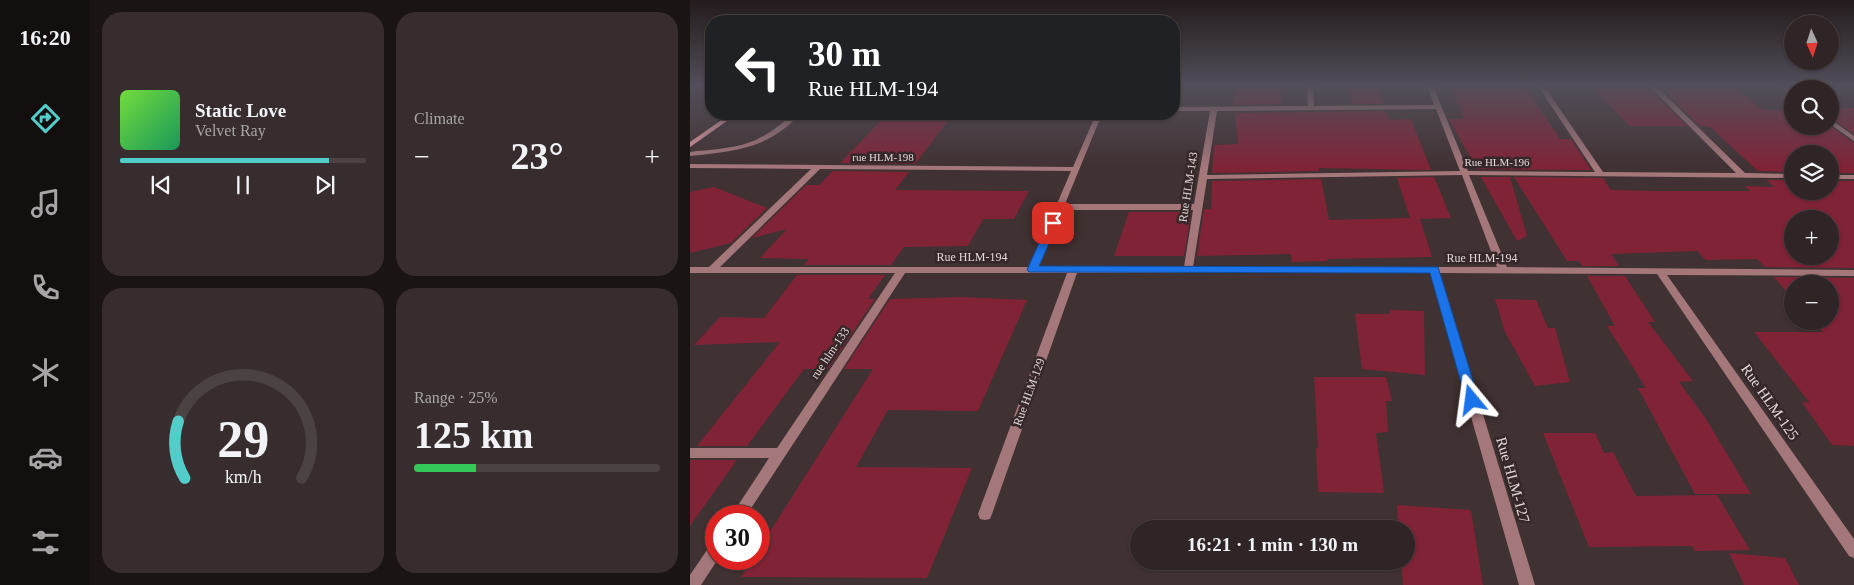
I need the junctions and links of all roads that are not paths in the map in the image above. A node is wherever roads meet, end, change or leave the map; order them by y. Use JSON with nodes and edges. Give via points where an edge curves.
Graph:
{"nodes":[{"id":1,"x":1213,"y":113,"type":"edge"},
{"id":2,"x":1441,"y":113,"type":"edge"},
{"id":3,"x":1559,"y":113,"type":"edge"},
{"id":4,"x":1680,"y":113,"type":"edge"},
{"id":5,"x":725,"y":120,"type":"edge"},
{"id":6,"x":790,"y":120,"type":"edge"},
{"id":7,"x":1096,"y":120,"type":"edge"},
{"id":8,"x":1839,"y":128,"type":"edge"},
{"id":9,"x":1854,"y":139,"type":"edge"},
{"id":10,"x":690,"y":145,"type":"edge"},
{"id":11,"x":690,"y":154,"type":"edge"},
{"id":12,"x":690,"y":166,"type":"edge"},
{"id":13,"x":818,"y":167,"type":"junction"},
{"id":14,"x":1075,"y":169,"type":"junction"},
{"id":15,"x":1465,"y":173,"type":"junction"},
{"id":16,"x":1600,"y":174,"type":"junction"},
{"id":17,"x":1742,"y":175,"type":"junction"},
{"id":18,"x":1784,"y":176,"type":"edge"},
{"id":19,"x":1202,"y":177,"type":"junction"},
{"id":20,"x":1839,"y":177,"type":"edge"},
{"id":21,"x":1854,"y":177,"type":"edge"},
{"id":22,"x":1059,"y":207,"type":"junction"},
{"id":23,"x":1198,"y":207,"type":"junction"},
{"id":24,"x":903,"y":269,"type":"junction"},
{"id":25,"x":690,"y":270,"type":"edge"},
{"id":26,"x":711,"y":270,"type":"junction"},
{"id":27,"x":1032,"y":270,"type":"junction"},
{"id":28,"x":1073,"y":270,"type":"junction"},
{"id":29,"x":1188,"y":270,"type":"junction"},
{"id":30,"x":1434,"y":270,"type":"junction"},
{"id":31,"x":1503,"y":270,"type":"junction"},
{"id":32,"x":1660,"y":271,"type":"junction"},
{"id":33,"x":1854,"y":273,"type":"edge"},
{"id":34,"x":690,"y":453,"type":"edge"},
{"id":35,"x":781,"y":453,"type":"junction"},
{"id":36,"x":746,"y":505,"type":"edge"},
{"id":37,"x":985,"y":514,"type":"dead end"},
{"id":38,"x":1854,"y":551,"type":"edge"},
{"id":39,"x":705,"y":566,"type":"edge"},
{"id":40,"x":692,"y":585,"type":"edge"},
{"id":41,"x":1527,"y":585,"type":"edge"}],
"edges":[{"from":1,"to":19,"type":"street","name":"Rue HLM-143"},
{"from":2,"to":15,"type":"street"},
{"from":3,"to":16,"type":"street"},
{"from":4,"to":17,"type":"street"},
{"from":5,"to":10,"type":"street"},
{"from":6,"to":11,"type":"street","via":[[768,138],[754,144]]},
{"from":7,"to":14,"type":"street"},
{"from":8,"to":9,"type":"street"},
{"from":12,"to":13,"type":"street","name":"rue HLM-198"},
{"from":13,"to":14,"type":"street","name":"rue HLM-198"},
{"from":13,"to":26,"type":"street"},
{"from":14,"to":22,"type":"street"},
{"from":15,"to":16,"type":"street","name":"Rue HLM-196"},
{"from":15,"to":19,"type":"street","name":"Rue HLM-196"},
{"from":15,"to":31,"type":"street"},
{"from":16,"to":17,"type":"street","name":"Rue HLM-196"},
{"from":17,"to":18,"type":"street","name":"Rue HLM-196"},
{"from":19,"to":23,"type":"street","name":"Rue HLM-143"},
{"from":20,"to":21,"type":"street"},
{"from":22,"to":23,"type":"street"},
{"from":22,"to":27,"type":"street"},
{"from":23,"to":29,"type":"street","name":"Rue HLM-143"},
{"from":24,"to":26,"type":"street","name":"Rue HLM-194"},
{"from":24,"to":27,"type":"street","name":"Rue HLM-194"},
{"from":24,"to":35,"type":"street","name":"rue hlm-133"},
{"from":25,"to":26,"type":"street","name":"Rue HLM-194"},
{"from":27,"to":28,"type":"street","name":"Rue HLM-194"},
{"from":28,"to":29,"type":"street","name":"Rue HLM-194"},
{"from":28,"to":37,"type":"street","name":"Rue HLM-129"},
{"from":29,"to":30,"type":"street","name":"Rue HLM-194"},
{"from":30,"to":31,"type":"street","name":"Rue HLM-194"},
{"from":30,"to":41,"type":"street","name":"Rue HLM-127"},
{"from":31,"to":32,"type":"street","name":"Rue HLM-194"},
{"from":32,"to":33,"type":"street","name":"Rue HLM-194"},
{"from":32,"to":38,"type":"street","name":"Rue HLM-125"},
{"from":34,"to":35,"type":"street"},
{"from":35,"to":36,"type":"street","name":"rue hlm-133"},
{"from":39,"to":40,"type":"street"}]}
